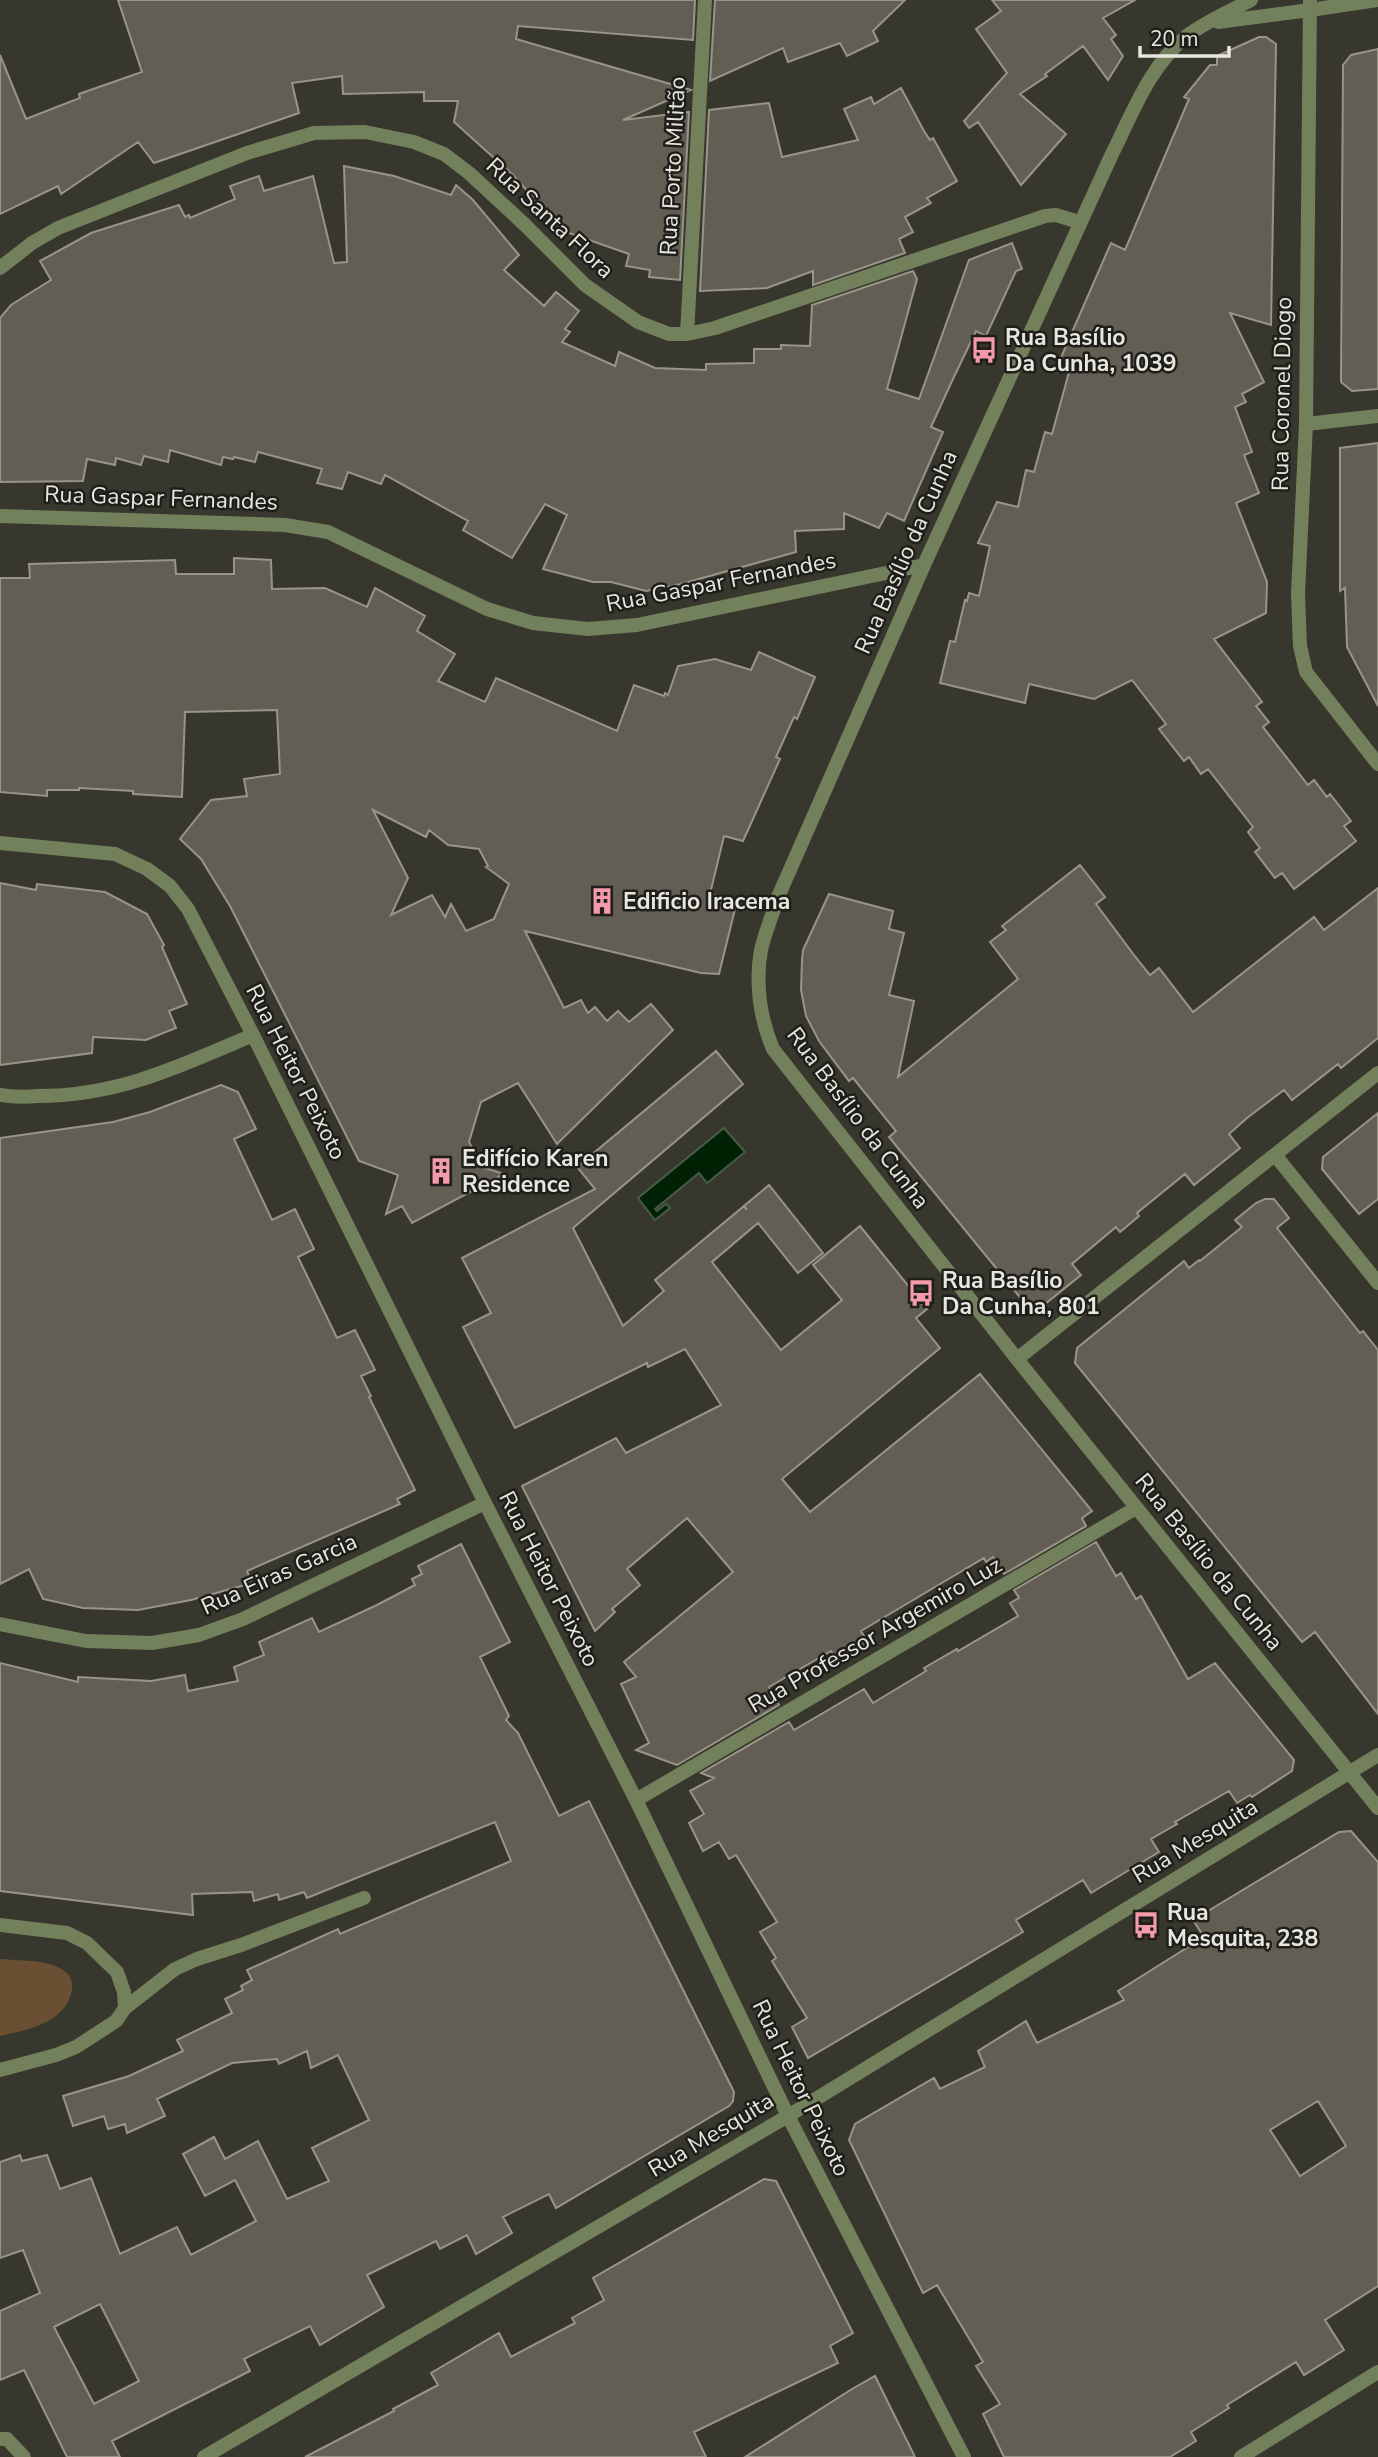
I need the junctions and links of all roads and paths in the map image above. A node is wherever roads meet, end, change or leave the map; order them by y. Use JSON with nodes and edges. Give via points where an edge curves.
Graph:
{"nodes":[{"id":1,"x":705,"y":0,"type":"edge"},
{"id":2,"x":1251,"y":0,"type":"edge"},
{"id":3,"x":1378,"y":0,"type":"edge"},
{"id":4,"x":1310,"y":5,"type":"edge"},
{"id":5,"x":1207,"y":24,"type":"junction"},
{"id":6,"x":1079,"y":222,"type":"junction"},
{"id":7,"x":0,"y":268,"type":"edge"},
{"id":8,"x":687,"y":334,"type":"junction"},
{"id":9,"x":1378,"y":416,"type":"edge"},
{"id":10,"x":1306,"y":424,"type":"junction"},
{"id":11,"x":0,"y":516,"type":"edge"},
{"id":12,"x":924,"y":565,"type":"junction"},
{"id":13,"x":1378,"y":764,"type":"edge"},
{"id":14,"x":0,"y":843,"type":"edge"},
{"id":15,"x":253,"y":1035,"type":"junction"},
{"id":16,"x":1378,"y":1073,"type":"edge"},
{"id":17,"x":0,"y":1095,"type":"edge"},
{"id":18,"x":1275,"y":1154,"type":"junction"},
{"id":19,"x":1378,"y":1283,"type":"edge"},
{"id":20,"x":1017,"y":1359,"type":"junction"},
{"id":21,"x":485,"y":1503,"type":"junction"},
{"id":22,"x":1136,"y":1508,"type":"junction"},
{"id":23,"x":0,"y":1624,"type":"edge"},
{"id":24,"x":1378,"y":1755,"type":"edge"},
{"id":25,"x":1351,"y":1772,"type":"junction"},
{"id":26,"x":636,"y":1800,"type":"junction"},
{"id":27,"x":1378,"y":1808,"type":"edge"},
{"id":28,"x":364,"y":1898,"type":"dead end"},
{"id":29,"x":0,"y":1925,"type":"edge"},
{"id":30,"x":125,"y":2008,"type":"junction"},
{"id":31,"x":0,"y":2070,"type":"edge"},
{"id":32,"x":788,"y":2116,"type":"junction"},
{"id":33,"x":1378,"y":2372,"type":"edge"},
{"id":34,"x":4,"y":2439,"type":"edge"},
{"id":35,"x":24,"y":2457,"type":"edge"},
{"id":36,"x":204,"y":2457,"type":"edge"},
{"id":37,"x":964,"y":2457,"type":"edge"},
{"id":38,"x":1241,"y":2457,"type":"edge"}],
"edges":[{"from":1,"to":8,"type":"street","name":"Rua Porto Militão"},
{"from":2,"to":5,"type":"street","name":"Rua Basílio da Cunha"},
{"from":3,"to":4,"type":"street","name":"Rua Basílio da Cunha"},
{"from":4,"to":5,"type":"street","name":"Rua Basílio da Cunha"},
{"from":4,"to":10,"type":"street","name":"Rua Coronel Diogo"},
{"from":5,"to":6,"type":"street","name":"Rua Basílio da Cunha","via":[[1186,36],[1162,63]]},
{"from":6,"to":8,"type":"street","name":"Rua Santa Flora","via":[[1045,216]]},
{"from":6,"to":12,"type":"street","name":"Rua Basílio da Cunha"},
{"from":7,"to":8,"type":"street","name":"Rua Santa Flora","via":[[58,228],[247,153],[314,133],[365,132],[415,142],[444,154],[585,285],[639,322],[669,334]]},
{"from":9,"to":10,"type":"street"},
{"from":10,"to":13,"type":"street","name":"Rua Coronel Diogo","via":[[1298,594],[1301,660],[1316,687]]},
{"from":11,"to":12,"type":"street","name":"Rua Gaspar Fernandes","via":[[244,523],[328,532],[487,609],[533,623],[588,629],[637,625]]},
{"from":12,"to":20,"type":"street","name":"Rua Basílio da Cunha","via":[[778,897],[761,951],[759,996],[773,1049]]},
{"from":14,"to":15,"type":"street","name":"Rua Heitor Peixoto","via":[[116,853],[159,877],[188,909]]},
{"from":15,"to":17,"type":"street","via":[[163,1073],[98,1092]]},
{"from":15,"to":21,"type":"street","name":"Rua Heitor Peixoto"},
{"from":16,"to":18,"type":"street"},
{"from":18,"to":19,"type":"street"},
{"from":18,"to":20,"type":"street"},
{"from":20,"to":22,"type":"street","name":"Rua Basílio da Cunha"},
{"from":21,"to":23,"type":"street","name":"Rua Eiras Garcia","via":[[243,1619],[198,1635],[152,1643],[86,1642]]},
{"from":21,"to":26,"type":"street","name":"Rua Heitor Peixoto"},
{"from":22,"to":25,"type":"street","name":"Rua Basílio da Cunha"},
{"from":22,"to":26,"type":"street","name":"Rua Professor Argemiro Luz"},
{"from":24,"to":25,"type":"street","name":"Rua Mesquita"},
{"from":25,"to":27,"type":"street","name":"Rua Basílio da Cunha"},
{"from":25,"to":32,"type":"street","name":"Rua Mesquita"},
{"from":26,"to":32,"type":"street","name":"Rua Heitor Peixoto"},
{"from":28,"to":30,"type":"street","via":[[175,1969]]},
{"from":29,"to":30,"type":"street","via":[[67,1933],[87,1943],[117,1972]]},
{"from":30,"to":31,"type":"street","via":[[116,2021],[76,2047]]},
{"from":32,"to":36,"type":"street","name":"Rua Mesquita"},
{"from":32,"to":37,"type":"street","name":"Rua Heitor Peixoto"},
{"from":33,"to":38,"type":"street"},
{"from":34,"to":35,"type":"street"}]}
